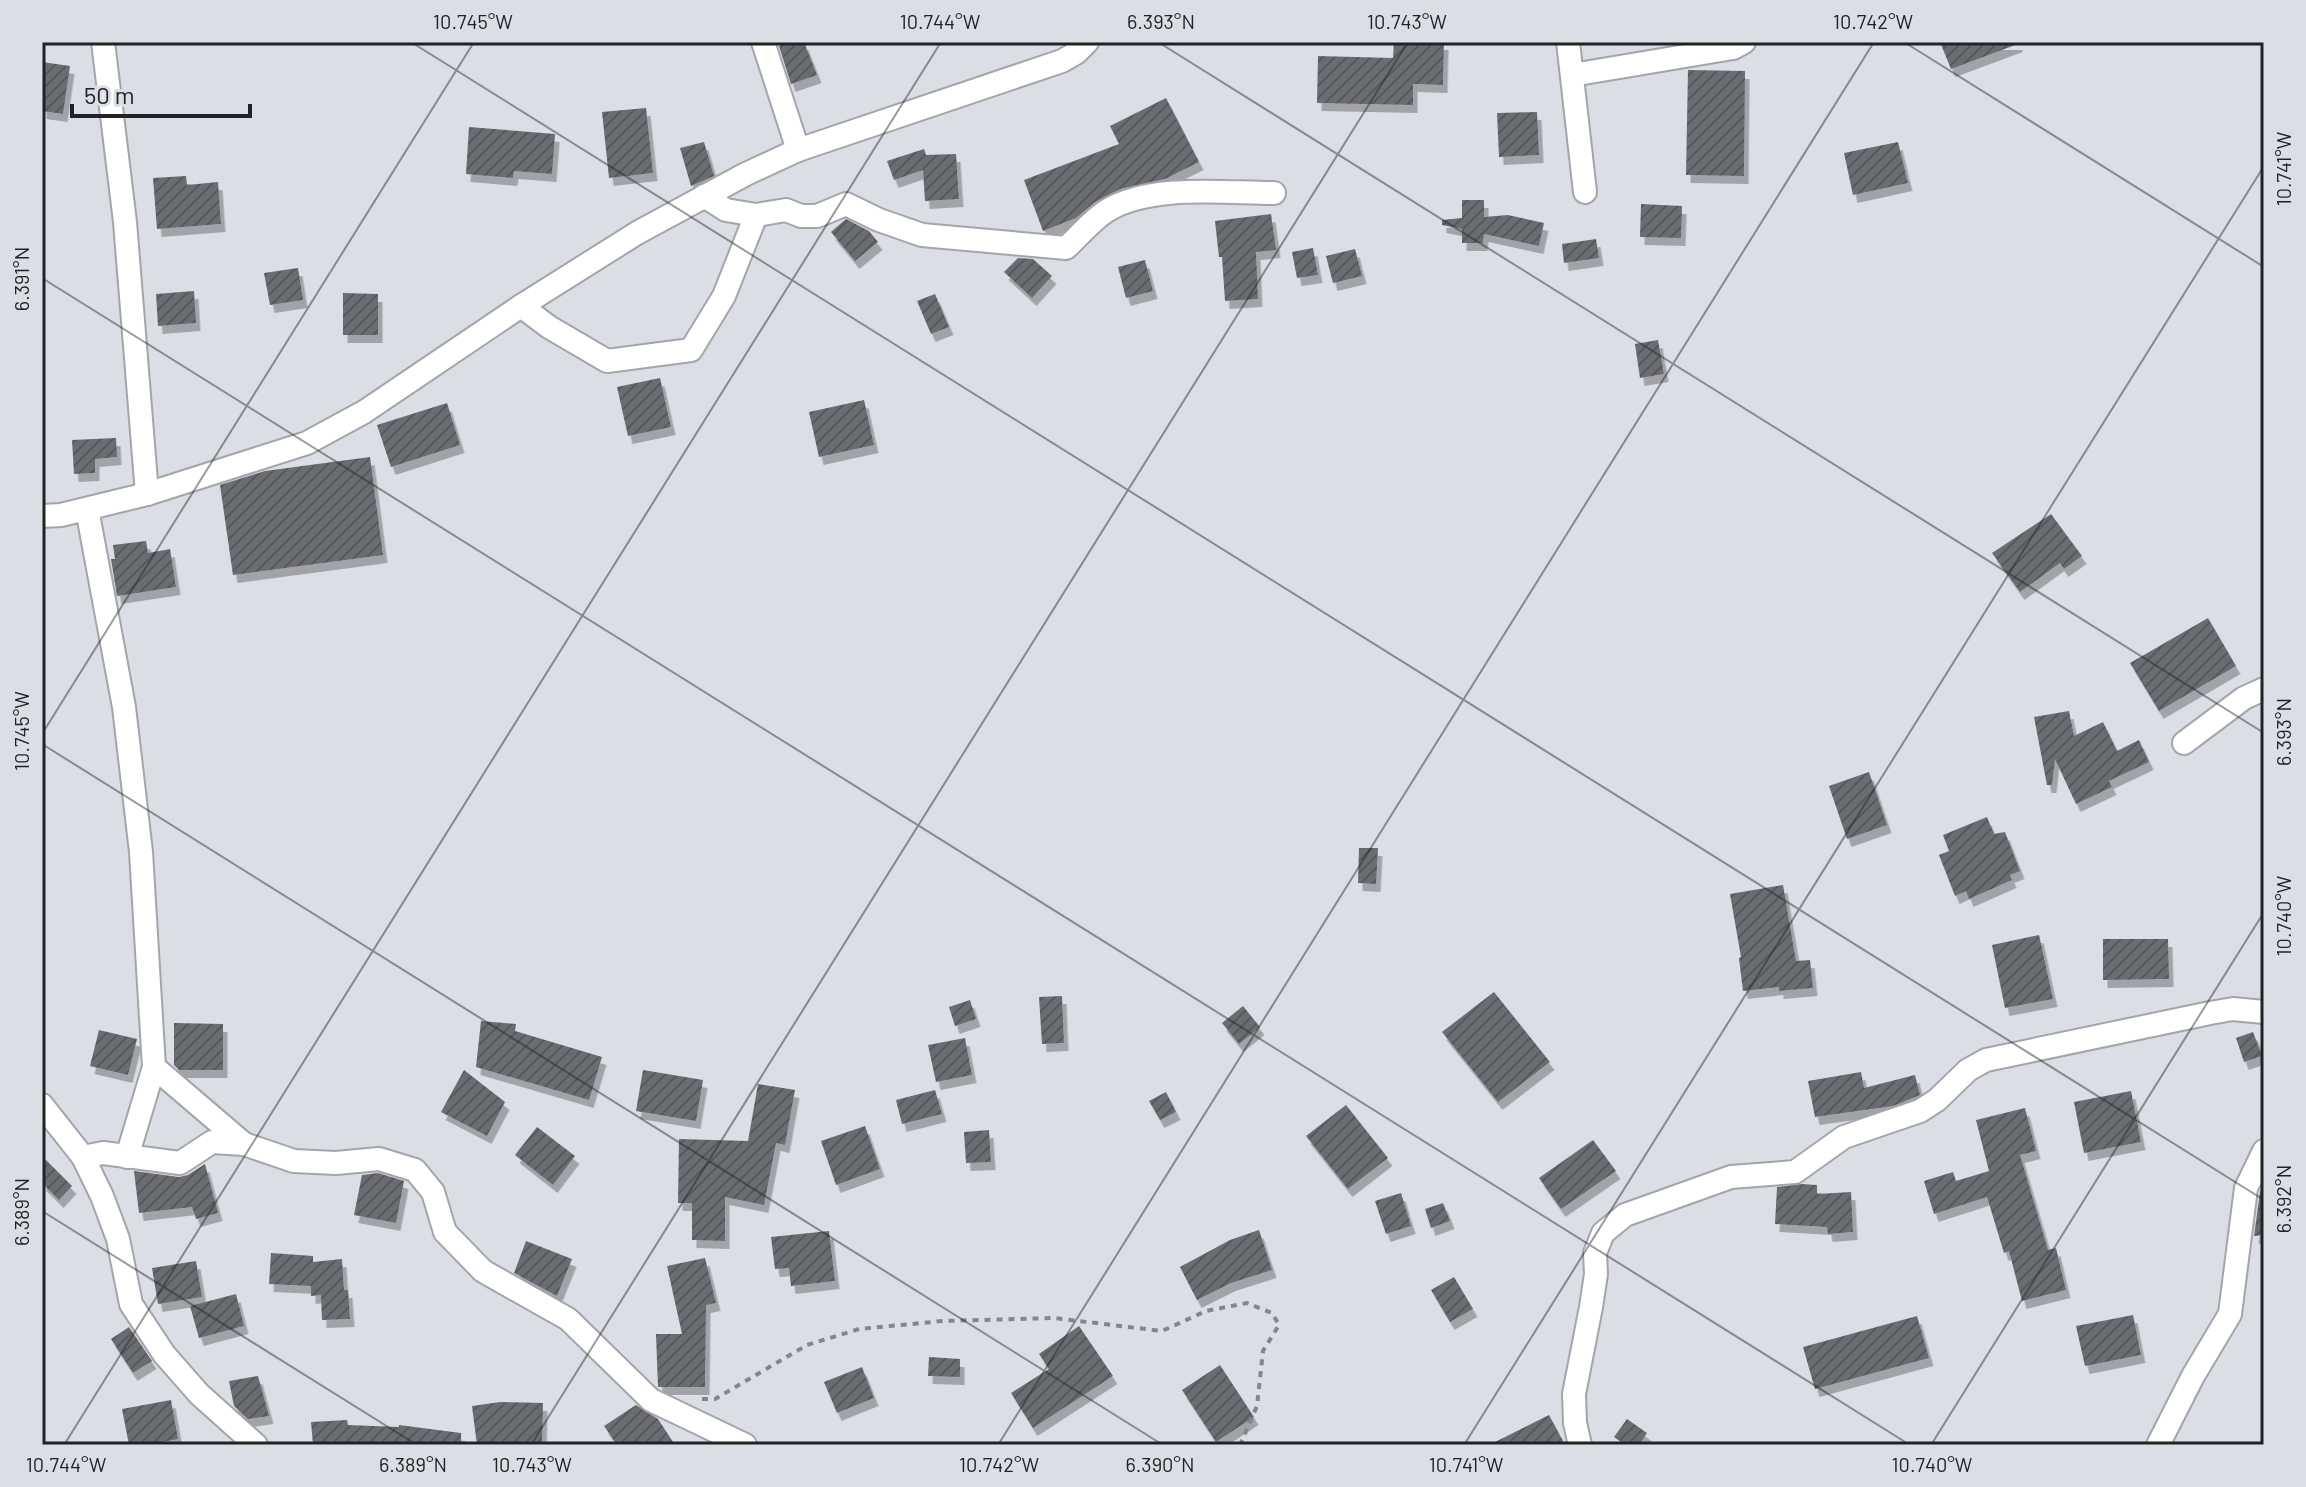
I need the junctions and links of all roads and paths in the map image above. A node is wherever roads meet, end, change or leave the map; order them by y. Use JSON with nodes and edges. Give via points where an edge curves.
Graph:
{"nodes":[{"id":1,"x":103,"y":42,"type":"edge"},
{"id":2,"x":763,"y":42,"type":"edge"},
{"id":3,"x":1087,"y":42,"type":"edge"},
{"id":4,"x":1568,"y":42,"type":"edge"},
{"id":5,"x":1744,"y":42,"type":"edge"},
{"id":6,"x":1572,"y":75,"type":"junction"},
{"id":7,"x":798,"y":150,"type":"junction"},
{"id":8,"x":1585,"y":192,"type":"dead end"},
{"id":9,"x":1274,"y":193,"type":"dead end"},
{"id":10,"x":704,"y":196,"type":"junction"},
{"id":11,"x":756,"y":215,"type":"junction"},
{"id":12,"x":521,"y":306,"type":"junction"},
{"id":13,"x":147,"y":494,"type":"junction"},
{"id":14,"x":87,"y":509,"type":"junction"},
{"id":15,"x":42,"y":516,"type":"edge"},
{"id":16,"x":2264,"y":689,"type":"edge"},
{"id":17,"x":2184,"y":743,"type":"dead end"},
{"id":18,"x":2264,"y":1012,"type":"edge"},
{"id":19,"x":154,"y":1067,"type":"junction"},
{"id":20,"x":42,"y":1105,"type":"edge"},
{"id":21,"x":244,"y":1144,"type":"junction"},
{"id":22,"x":2264,"y":1151,"type":"edge"},
{"id":23,"x":83,"y":1157,"type":"junction"},
{"id":24,"x":127,"y":1157,"type":"junction"},
{"id":25,"x":699,"y":1399,"type":"dead end"},
{"id":26,"x":256,"y":1445,"type":"edge"},
{"id":27,"x":745,"y":1445,"type":"edge"},
{"id":28,"x":1240,"y":1445,"type":"edge"},
{"id":29,"x":1580,"y":1445,"type":"edge"},
{"id":30,"x":2158,"y":1445,"type":"edge"}],
"edges":[{"from":1,"to":13,"type":"street","via":[[125,222]]},
{"from":2,"to":7,"type":"street"},
{"from":3,"to":7,"type":"street","via":[[1062,61]]},
{"from":4,"to":6,"type":"street"},
{"from":5,"to":6,"type":"street"},
{"from":6,"to":8,"type":"street"},
{"from":7,"to":10,"type":"street"},
{"from":9,"to":11,"type":"street","via":[[1172,193],[1128,199],[1105,212],[1066,248],[922,235],[846,204],[817,216],[786,210]]},
{"from":10,"to":11,"type":"street","via":[[726,210]]},
{"from":10,"to":12,"type":"street"},
{"from":11,"to":12,"type":"street","via":[[724,296],[691,350],[607,361]]},
{"from":12,"to":13,"type":"street","via":[[364,412],[307,443]]},
{"from":13,"to":14,"type":"street"},
{"from":14,"to":15,"type":"street"},
{"from":14,"to":19,"type":"street","via":[[124,707],[141,852]]},
{"from":16,"to":17,"type":"street"},
{"from":18,"to":29,"type":"street","via":[[2233,1009],[1986,1060],[1920,1111],[1844,1137],[1795,1172],[1731,1177],[1625,1215],[1603,1233],[1595,1253],[1596,1274],[1574,1394]]},
{"from":19,"to":21,"type":"street"},
{"from":19,"to":24,"type":"street"},
{"from":20,"to":23,"type":"street"},
{"from":21,"to":24,"type":"street","via":[[212,1142],[180,1163]]},
{"from":21,"to":27,"type":"street","via":[[294,1161],[379,1159],[415,1170],[433,1192],[445,1232],[483,1271],[568,1319],[651,1400]]},
{"from":22,"to":30,"type":"street","via":[[2246,1188],[2230,1314]]},
{"from":23,"to":24,"type":"street"},
{"from":23,"to":26,"type":"street","via":[[118,1239],[131,1304],[199,1394]]},
{"from":25,"to":28,"type":"path","via":[[715,1399],[807,1345],[859,1329],[1054,1318],[1162,1331],[1206,1311],[1247,1303],[1272,1313],[1279,1325],[1263,1351],[1257,1406]]}]}
